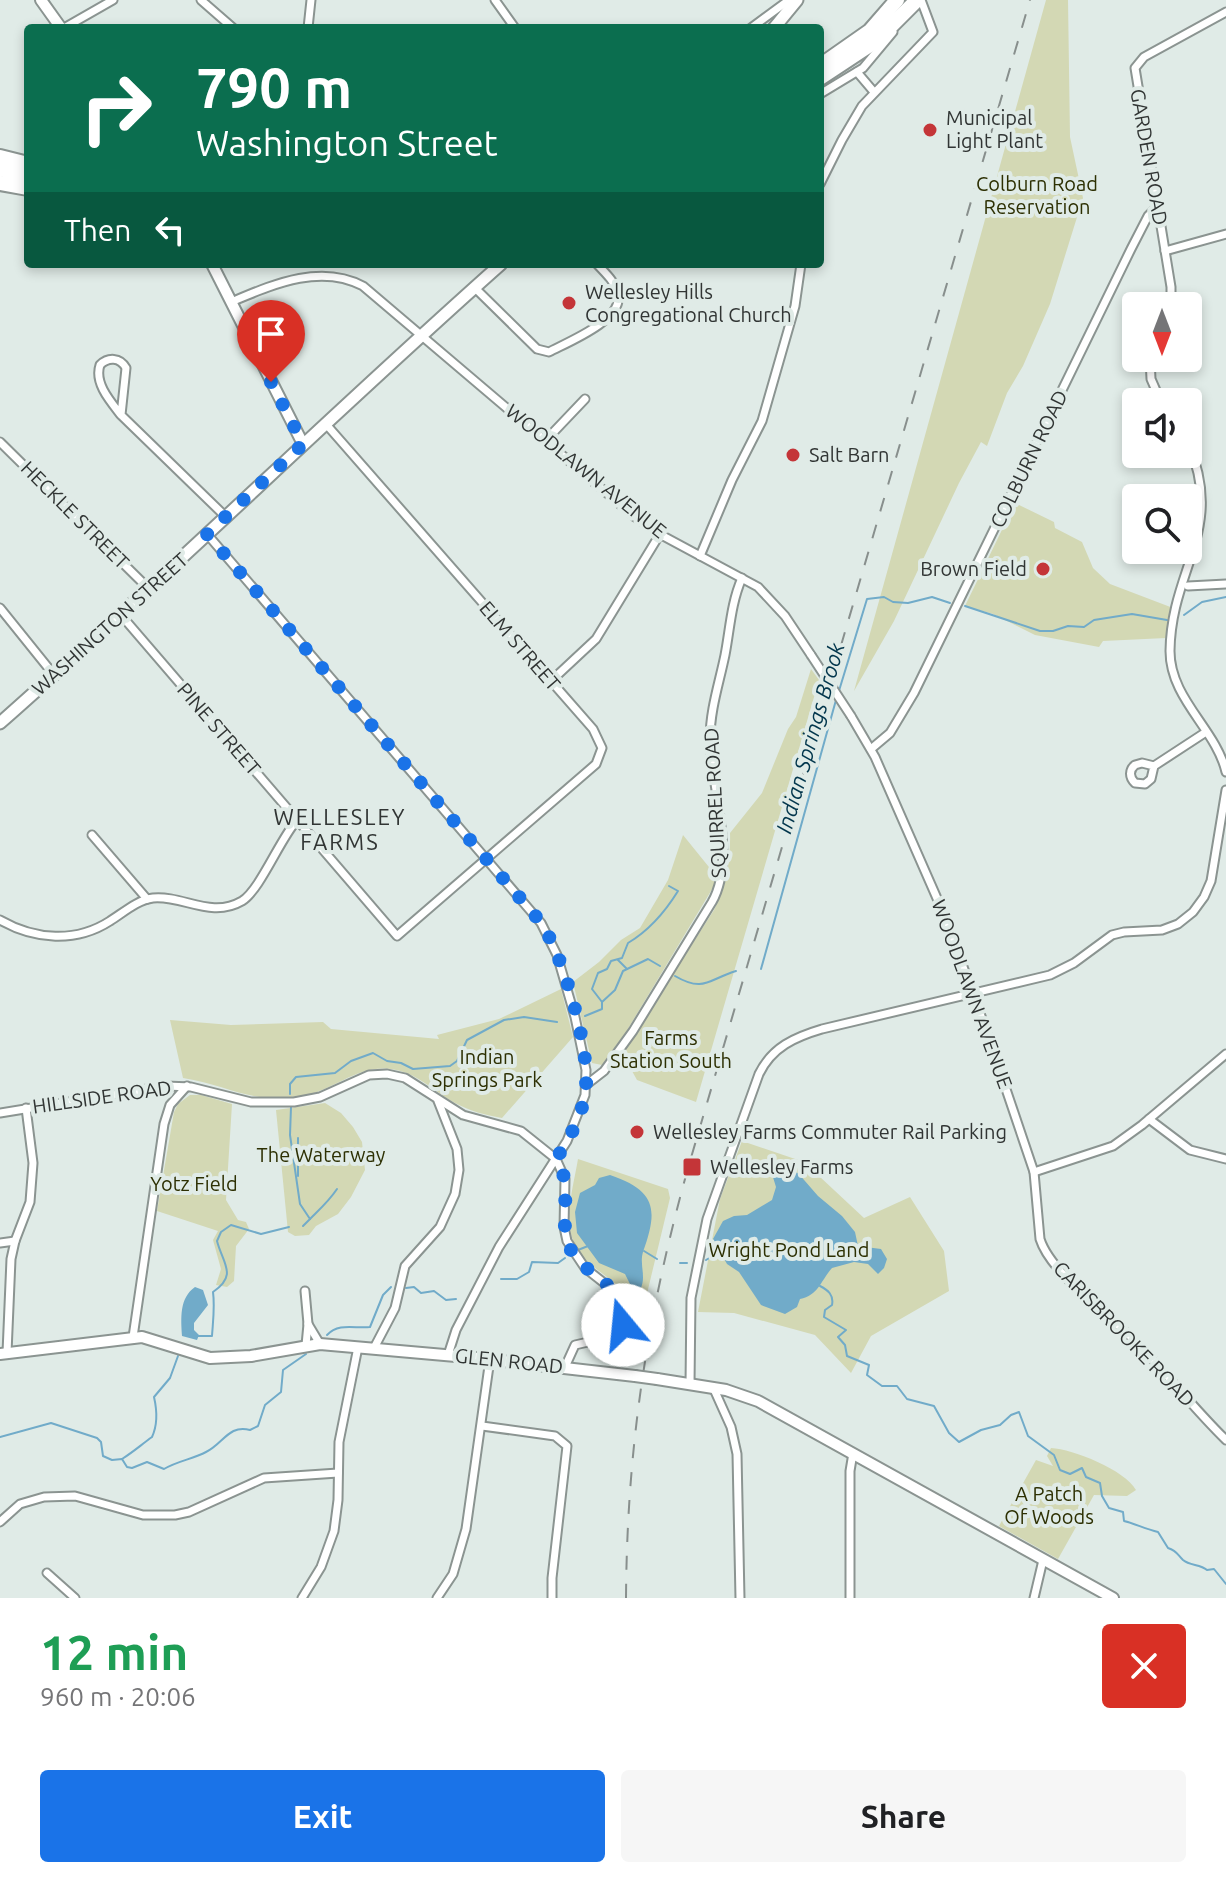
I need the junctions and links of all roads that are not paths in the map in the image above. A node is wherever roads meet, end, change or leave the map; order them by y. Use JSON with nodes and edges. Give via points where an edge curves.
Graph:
{"nodes":[{"id":1,"x":41,"y":0,"type":"edge"},
{"id":2,"x":113,"y":0,"type":"edge"},
{"id":3,"x":201,"y":0,"type":"edge"},
{"id":4,"x":311,"y":0,"type":"edge"},
{"id":5,"x":509,"y":0,"type":"edge"},
{"id":6,"x":789,"y":0,"type":"edge"},
{"id":7,"x":797,"y":0,"type":"edge"},
{"id":8,"x":919,"y":0,"type":"edge"},
{"id":9,"x":498,"y":4,"type":"edge"},
{"id":10,"x":901,"y":7,"type":"edge"},
{"id":11,"x":1226,"y":12,"type":"edge"},
{"id":12,"x":59,"y":24,"type":"edge"},
{"id":13,"x":69,"y":24,"type":"edge"},
{"id":14,"x":228,"y":24,"type":"edge"},
{"id":15,"x":308,"y":24,"type":"edge"},
{"id":16,"x":512,"y":24,"type":"edge"},
{"id":17,"x":756,"y":24,"type":"edge"},
{"id":18,"x":777,"y":24,"type":"edge"},
{"id":19,"x":824,"y":63,"type":"edge"},
{"id":20,"x":857,"y":72,"type":"junction"},
{"id":21,"x":824,"y":75,"type":"edge"},
{"id":22,"x":824,"y":92,"type":"edge"},
{"id":23,"x":874,"y":92,"type":"junction"},
{"id":24,"x":0,"y":157,"type":"edge"},
{"id":25,"x":24,"y":163,"type":"edge"},
{"id":26,"x":0,"y":169,"type":"edge"},
{"id":27,"x":24,"y":175,"type":"edge"},
{"id":28,"x":824,"y":176,"type":"edge"},
{"id":29,"x":0,"y":184,"type":"edge"},
{"id":30,"x":24,"y":187,"type":"edge"},
{"id":31,"x":1158,"y":206,"type":"junction"},
{"id":32,"x":1226,"y":234,"type":"edge"},
{"id":33,"x":1165,"y":251,"type":"junction"},
{"id":34,"x":214,"y":268,"type":"edge"},
{"id":35,"x":497,"y":268,"type":"edge"},
{"id":36,"x":600,"y":268,"type":"edge"},
{"id":37,"x":800,"y":268,"type":"edge"},
{"id":38,"x":475,"y":288,"type":"junction"},
{"id":39,"x":1172,"y":292,"type":"edge"},
{"id":40,"x":231,"y":302,"type":"junction"},
{"id":41,"x":421,"y":335,"type":"junction"},
{"id":42,"x":585,"y":399,"type":"dead end"},
{"id":43,"x":121,"y":415,"type":"junction"},
{"id":44,"x":325,"y":423,"type":"junction"},
{"id":45,"x":546,"y":440,"type":"junction"},
{"id":46,"x":0,"y":442,"type":"edge"},
{"id":47,"x":303,"y":444,"type":"junction"},
{"id":48,"x":1200,"y":468,"type":"edge"},
{"id":49,"x":1209,"y":486,"type":"dead end"},
{"id":50,"x":226,"y":517,"type":"junction"},
{"id":51,"x":207,"y":534,"type":"junction"},
{"id":52,"x":660,"y":534,"type":"junction"},
{"id":53,"x":1207,"y":539,"type":"dead end"},
{"id":54,"x":700,"y":556,"type":"junction"},
{"id":55,"x":742,"y":578,"type":"junction"},
{"id":56,"x":1226,"y":584,"type":"edge"},
{"id":57,"x":1188,"y":586,"type":"junction"},
{"id":58,"x":149,"y":589,"type":"junction"},
{"id":59,"x":0,"y":608,"type":"edge"},
{"id":60,"x":121,"y":615,"type":"junction"},
{"id":61,"x":54,"y":675,"type":"junction"},
{"id":62,"x":551,"y":681,"type":"junction"},
{"id":63,"x":0,"y":723,"type":"edge"},
{"id":64,"x":1206,"y":732,"type":"junction"},
{"id":65,"x":871,"y":749,"type":"junction"},
{"id":66,"x":1223,"y":754,"type":"edge"},
{"id":67,"x":1154,"y":766,"type":"dead end"},
{"id":68,"x":1226,"y":772,"type":"edge"},
{"id":69,"x":1226,"y":790,"type":"edge"},
{"id":70,"x":297,"y":820,"type":"junction"},
{"id":71,"x":92,"y":835,"type":"dead end"},
{"id":72,"x":487,"y":860,"type":"junction"},
{"id":73,"x":147,"y":899,"type":"junction"},
{"id":74,"x":0,"y":920,"type":"edge"},
{"id":75,"x":971,"y":992,"type":"junction"},
{"id":76,"x":1226,"y":1054,"type":"edge"},
{"id":77,"x":586,"y":1085,"type":"junction"},
{"id":78,"x":166,"y":1086,"type":"junction"},
{"id":79,"x":187,"y":1086,"type":"junction"},
{"id":80,"x":437,"y":1099,"type":"junction"},
{"id":81,"x":26,"y":1108,"type":"junction"},
{"id":82,"x":169,"y":1108,"type":"junction"},
{"id":83,"x":0,"y":1113,"type":"edge"},
{"id":84,"x":463,"y":1115,"type":"junction"},
{"id":85,"x":1149,"y":1119,"type":"junction"},
{"id":86,"x":451,"y":1132,"type":"junction"},
{"id":87,"x":556,"y":1159,"type":"junction"},
{"id":88,"x":1226,"y":1159,"type":"edge"},
{"id":89,"x":1034,"y":1172,"type":"junction"},
{"id":90,"x":15,"y":1241,"type":"junction"},
{"id":91,"x":0,"y":1243,"type":"edge"},
{"id":92,"x":305,"y":1291,"type":"dead end"},
{"id":93,"x":308,"y":1324,"type":"junction"},
{"id":94,"x":133,"y":1337,"type":"junction"},
{"id":95,"x":320,"y":1344,"type":"junction"},
{"id":96,"x":306,"y":1345,"type":"junction"},
{"id":97,"x":358,"y":1347,"type":"junction"},
{"id":98,"x":374,"y":1348,"type":"junction"},
{"id":99,"x":4,"y":1354,"type":"edge"},
{"id":100,"x":448,"y":1355,"type":"junction"},
{"id":101,"x":490,"y":1359,"type":"junction"},
{"id":102,"x":565,"y":1367,"type":"junction"},
{"id":103,"x":690,"y":1384,"type":"junction"},
{"id":104,"x":713,"y":1387,"type":"junction"},
{"id":105,"x":482,"y":1426,"type":"junction"},
{"id":106,"x":1226,"y":1440,"type":"edge"},
{"id":107,"x":853,"y":1453,"type":"junction"},
{"id":108,"x":338,"y":1473,"type":"junction"},
{"id":109,"x":0,"y":1522,"type":"edge"},
{"id":110,"x":1043,"y":1560,"type":"junction"},
{"id":111,"x":47,"y":1573,"type":"dead end"},
{"id":112,"x":64,"y":1595,"type":"edge"},
{"id":113,"x":75,"y":1598,"type":"edge"},
{"id":114,"x":302,"y":1598,"type":"edge"},
{"id":115,"x":437,"y":1598,"type":"edge"},
{"id":116,"x":552,"y":1598,"type":"edge"},
{"id":117,"x":740,"y":1598,"type":"edge"},
{"id":118,"x":850,"y":1598,"type":"edge"},
{"id":119,"x":1034,"y":1598,"type":"edge"},
{"id":120,"x":1113,"y":1598,"type":"edge"}],
"edges":[{"from":1,"to":12,"type":"street"},
{"from":2,"to":13,"type":"street"},
{"from":3,"to":14,"type":"street"},
{"from":4,"to":15,"type":"street"},
{"from":5,"to":9,"type":"street"},
{"from":6,"to":17,"type":"street"},
{"from":7,"to":18,"type":"main road"},
{"from":8,"to":10,"type":"highway"},
{"from":8,"to":23,"type":"street","via":[[933,32]]},
{"from":9,"to":16,"type":"street"},
{"from":10,"to":19,"type":"highway"},
{"from":10,"to":20,"type":"street","via":[[880,50]]},
{"from":10,"to":21,"type":"highway","via":[[864,50]]},
{"from":11,"to":31,"type":"street","name":"GARDEN ROAD","via":[[1136,65]]},
{"from":20,"to":22,"type":"street"},
{"from":20,"to":23,"type":"street"},
{"from":23,"to":28,"type":"street"},
{"from":24,"to":25,"type":"highway"},
{"from":26,"to":27,"type":"highway"},
{"from":29,"to":30,"type":"highway"},
{"from":31,"to":33,"type":"street","name":"GARDEN ROAD"},
{"from":31,"to":65,"type":"street","name":"COLBURN ROAD","via":[[1131,249],[910,700],[888,736]]},
{"from":32,"to":33,"type":"street"},
{"from":33,"to":39,"type":"street","name":"GARDEN ROAD"},
{"from":34,"to":40,"type":"street"},
{"from":35,"to":38,"type":"main road","name":"WASHINGTON STREET"},
{"from":36,"to":38,"type":"street","via":[[617,291],[617,307],[549,352],[537,349]]},
{"from":37,"to":54,"type":"street","via":[[762,421]]},
{"from":38,"to":41,"type":"main road","name":"WASHINGTON STREET"},
{"from":40,"to":41,"type":"street","name":"WOODLAWN AVENUE","via":[[297,279],[337,276],[369,289]]},
{"from":40,"to":47,"type":"street"},
{"from":41,"to":44,"type":"main road","name":"WASHINGTON STREET"},
{"from":41,"to":45,"type":"street","name":"WOODLAWN AVENUE"},
{"from":42,"to":45,"type":"street"},
{"from":43,"to":43,"type":"street","via":[[98,375],[100,365],[112,359],[126,368]]},
{"from":43,"to":50,"type":"street"},
{"from":44,"to":47,"type":"main road","name":"WASHINGTON STREET"},
{"from":44,"to":62,"type":"street","name":"ELM STREET"},
{"from":45,"to":52,"type":"street","name":"WOODLAWN AVENUE"},
{"from":46,"to":58,"type":"street","name":"HECKLE STREET"},
{"from":47,"to":50,"type":"main road","name":"WASHINGTON STREET"},
{"from":48,"to":49,"type":"street"},
{"from":50,"to":51,"type":"main road","name":"WASHINGTON STREET"},
{"from":51,"to":58,"type":"main road","name":"WASHINGTON STREET"},
{"from":51,"to":72,"type":"street"},
{"from":52,"to":54,"type":"street","name":"WOODLAWN AVENUE"},
{"from":52,"to":62,"type":"street","via":[[596,639]]},
{"from":53,"to":57,"type":"street"},
{"from":54,"to":55,"type":"street","name":"WOODLAWN AVENUE"},
{"from":55,"to":65,"type":"street","name":"WOODLAWN AVENUE","bridge":true,"via":[[771,599]]},
{"from":55,"to":77,"type":"street","name":"SQUIRREL ROAD","via":[[711,713],[722,860],[718,889],[633,1031],[606,1069]]},
{"from":56,"to":57,"type":"street"},
{"from":57,"to":64,"type":"street","via":[[1173,631],[1171,665]]},
{"from":58,"to":60,"type":"main road","name":"WASHINGTON STREET"},
{"from":59,"to":61,"type":"street"},
{"from":60,"to":61,"type":"main road","name":"WASHINGTON STREET"},
{"from":60,"to":70,"type":"street","name":"PINE STREET"},
{"from":61,"to":63,"type":"main road","name":"WASHINGTON STREET"},
{"from":62,"to":72,"type":"street","name":"ELM STREET","via":[[600,739],[601,756]]},
{"from":64,"to":66,"type":"street"},
{"from":64,"to":67,"type":"street"},
{"from":65,"to":75,"type":"street","name":"WOODLAWN AVENUE","via":[[943,912]]},
{"from":66,"to":68,"type":"street"},
{"from":69,"to":75,"type":"street","via":[[1209,888],[1186,919],[1158,931],[1115,933],[1050,975]]},
{"from":70,"to":72,"type":"street","name":"PINE STREET","via":[[397,936]]},
{"from":70,"to":73,"type":"street","via":[[241,902],[209,907]]},
{"from":71,"to":73,"type":"street"},
{"from":72,"to":77,"type":"street","via":[[553,943],[575,1017]]},
{"from":73,"to":74,"type":"street","via":[[100,927],[73,936],[32,934]]},
{"from":75,"to":89,"type":"street","name":"WOODLAWN AVENUE"},
{"from":75,"to":103,"type":"street","via":[[811,1032],[766,1061],[708,1215],[691,1298]]},
{"from":76,"to":85,"type":"street"},
{"from":77,"to":87,"type":"street","via":[[577,1119]]},
{"from":78,"to":79,"type":"street","name":"HILLSIDE ROAD"},
{"from":78,"to":81,"type":"street","name":"HILLSIDE ROAD"},
{"from":78,"to":82,"type":"street"},
{"from":79,"to":80,"type":"street","name":"HILLSIDE ROAD","via":[[246,1101],[288,1103],[382,1074],[409,1080]]},
{"from":79,"to":82,"type":"street"},
{"from":80,"to":84,"type":"street","name":"HILLSIDE ROAD"},
{"from":80,"to":86,"type":"street"},
{"from":81,"to":83,"type":"street","name":"HILLSIDE ROAD"},
{"from":81,"to":90,"type":"street","via":[[33,1163],[30,1202]]},
{"from":82,"to":94,"type":"street"},
{"from":84,"to":86,"type":"street"},
{"from":84,"to":87,"type":"street","name":"HILLSIDE ROAD","via":[[521,1131]]},
{"from":85,"to":88,"type":"street","via":[[1190,1150]]},
{"from":85,"to":89,"type":"street","via":[[1103,1151]]},
{"from":86,"to":98,"type":"street","via":[[458,1160],[455,1197],[440,1227],[405,1266],[395,1308]]},
{"from":87,"to":100,"type":"street","via":[[499,1247]]},
{"from":87,"to":102,"type":"street","via":[[565,1179],[567,1241],[588,1271],[618,1296],[625,1312],[620,1331],[575,1345]]},
{"from":89,"to":106,"type":"street","name":"CARISBROOKE ROAD","via":[[1040,1239],[1050,1259]]},
{"from":90,"to":91,"type":"street"},
{"from":90,"to":99,"type":"street"},
{"from":92,"to":93,"type":"street"},
{"from":93,"to":95,"type":"street"},
{"from":93,"to":96,"type":"street"},
{"from":94,"to":96,"type":"street","name":"GLEN ROAD","via":[[218,1358]]},
{"from":94,"to":99,"type":"street","name":"GLEN ROAD"},
{"from":95,"to":96,"type":"street","name":"GLEN ROAD"},
{"from":95,"to":97,"type":"street","name":"GLEN ROAD"},
{"from":97,"to":98,"type":"street","name":"GLEN ROAD"},
{"from":97,"to":108,"type":"street","via":[[341,1427]]},
{"from":98,"to":100,"type":"street","name":"GLEN ROAD"},
{"from":100,"to":101,"type":"street","name":"GLEN ROAD"},
{"from":101,"to":102,"type":"street","name":"GLEN ROAD"},
{"from":101,"to":105,"type":"street"},
{"from":102,"to":103,"type":"street","name":"GLEN ROAD","bridge":true},
{"from":103,"to":104,"type":"street","name":"GLEN ROAD"},
{"from":104,"to":107,"type":"street","name":"GLEN ROAD","via":[[758,1401]]},
{"from":104,"to":117,"type":"street","via":[[737,1454]]},
{"from":105,"to":115,"type":"street","via":[[461,1552]]},
{"from":105,"to":116,"type":"street","via":[[555,1436],[567,1446]]},
{"from":107,"to":110,"type":"street","name":"GLEN ROAD"},
{"from":107,"to":118,"type":"street"},
{"from":108,"to":109,"type":"street","via":[[264,1478],[175,1515],[143,1515],[75,1496],[44,1497],[20,1504]]},
{"from":108,"to":114,"type":"street","via":[[337,1516],[329,1549]]},
{"from":110,"to":119,"type":"street"},
{"from":110,"to":120,"type":"street","name":"GLEN ROAD"},
{"from":111,"to":112,"type":"street"},
{"from":112,"to":113,"type":"street"}]}
